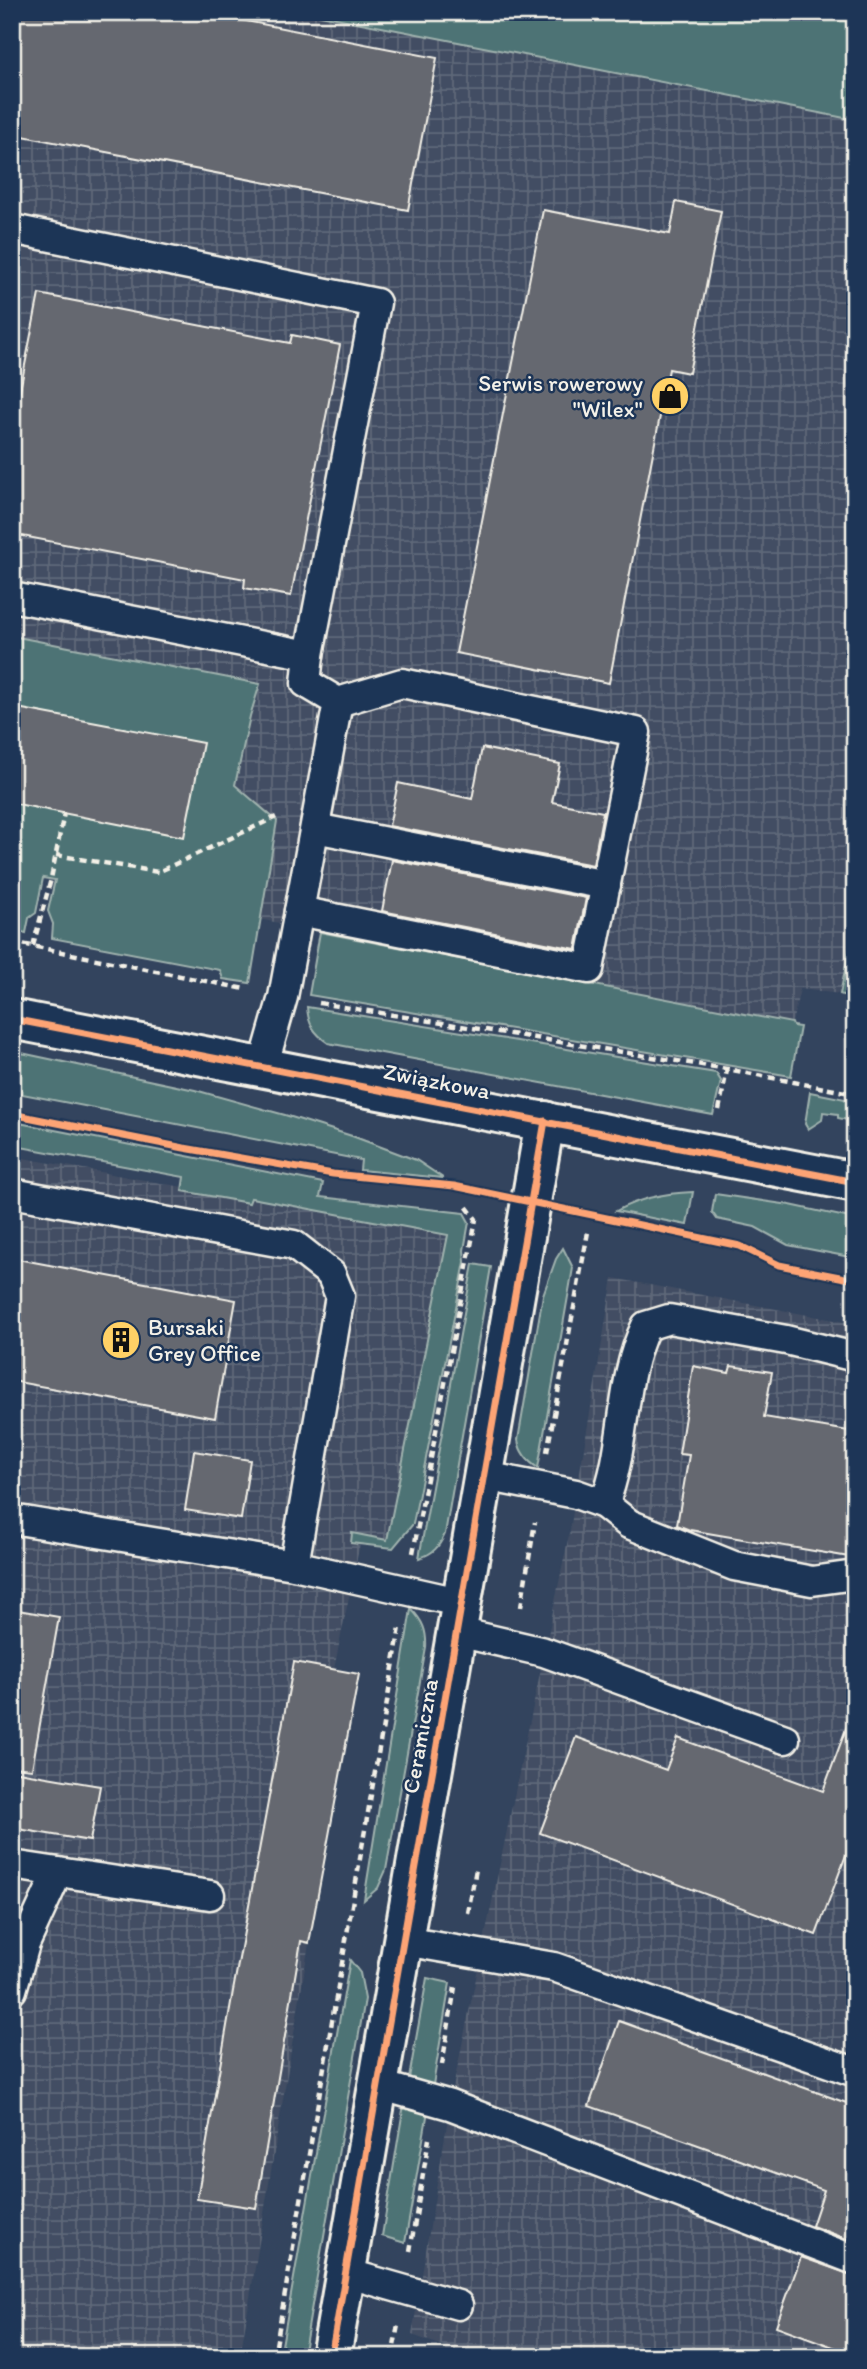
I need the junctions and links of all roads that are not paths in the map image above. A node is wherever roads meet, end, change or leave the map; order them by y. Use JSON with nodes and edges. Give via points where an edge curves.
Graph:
{"nodes":[{"id":1,"x":12,"y":229,"type":"edge"},
{"id":2,"x":12,"y":597,"type":"edge"},
{"id":3,"x":309,"y":655,"type":"junction"},
{"id":4,"x":338,"y":702,"type":"junction"},
{"id":5,"x":315,"y":828,"type":"junction"},
{"id":6,"x":606,"y":885,"type":"junction"},
{"id":7,"x":299,"y":911,"type":"junction"},
{"id":8,"x":12,"y":1019,"type":"edge"},
{"id":9,"x":262,"y":1067,"type":"junction"},
{"id":10,"x":545,"y":1121,"type":"junction"},
{"id":11,"x":855,"y":1181,"type":"edge"},
{"id":12,"x":12,"y":1193,"type":"edge"},
{"id":13,"x":855,"y":1357,"type":"edge"},
{"id":14,"x":485,"y":1476,"type":"junction"},
{"id":15,"x":604,"y":1504,"type":"junction"},
{"id":16,"x":12,"y":1519,"type":"edge"},
{"id":17,"x":294,"y":1565,"type":"junction"},
{"id":18,"x":855,"y":1575,"type":"edge"},
{"id":19,"x":460,"y":1617,"type":"junction"},
{"id":20,"x":785,"y":1740,"type":"dead end"},
{"id":21,"x":12,"y":1865,"type":"edge"},
{"id":22,"x":58,"y":1872,"type":"junction"},
{"id":23,"x":210,"y":1895,"type":"dead end"},
{"id":24,"x":404,"y":1941,"type":"junction"},
{"id":25,"x":12,"y":1990,"type":"edge"},
{"id":26,"x":855,"y":2072,"type":"edge"},
{"id":27,"x":379,"y":2085,"type":"junction"},
{"id":28,"x":855,"y":2260,"type":"edge"},
{"id":29,"x":346,"y":2273,"type":"junction"},
{"id":30,"x":458,"y":2305,"type":"dead end"},
{"id":31,"x":331,"y":2357,"type":"edge"}],
"edges":[{"from":1,"to":3,"type":"lane","via":[[376,303]]},
{"from":2,"to":3,"type":"lane"},
{"from":3,"to":4,"type":"lane","via":[[306,682]]},
{"from":4,"to":5,"type":"lane"},
{"from":4,"to":6,"type":"lane","via":[[401,683],[636,732]]},
{"from":5,"to":6,"type":"lane"},
{"from":5,"to":7,"type":"lane"},
{"from":6,"to":7,"type":"lane","via":[[589,969]]},
{"from":7,"to":9,"type":"lane","via":[[284,997]]},
{"from":8,"to":9,"type":"street","name":"Związkowa"},
{"from":9,"to":10,"type":"street","name":"Związkowa"},
{"from":10,"to":11,"type":"street","name":"Związkowa"},
{"from":10,"to":14,"type":"street","name":"Ceramiczna"},
{"from":12,"to":17,"type":"lane","via":[[294,1245],[331,1274],[340,1296]]},
{"from":13,"to":15,"type":"lane","via":[[669,1319],[646,1326],[635,1349],[613,1481]]},
{"from":14,"to":15,"type":"lane"},
{"from":14,"to":19,"type":"street","name":"Ceramiczna"},
{"from":15,"to":18,"type":"lane","via":[[629,1524],[734,1566],[812,1581]]},
{"from":16,"to":17,"type":"lane"},
{"from":17,"to":19,"type":"lane","via":[[406,1590]]},
{"from":19,"to":20,"type":"lane","via":[[514,1645]]},
{"from":19,"to":24,"type":"street","name":"Ceramiczna"},
{"from":21,"to":22,"type":"lane"},
{"from":22,"to":23,"type":"lane"},
{"from":22,"to":25,"type":"lane","via":[[25,1944]]},
{"from":24,"to":26,"type":"lane","via":[[554,1967]]},
{"from":24,"to":27,"type":"street","name":"Ceramiczna"},
{"from":27,"to":28,"type":"lane","via":[[450,2105]]},
{"from":27,"to":29,"type":"street","name":"Ceramiczna"},
{"from":29,"to":30,"type":"lane"},
{"from":29,"to":31,"type":"street","name":"Ceramiczna"}]}
